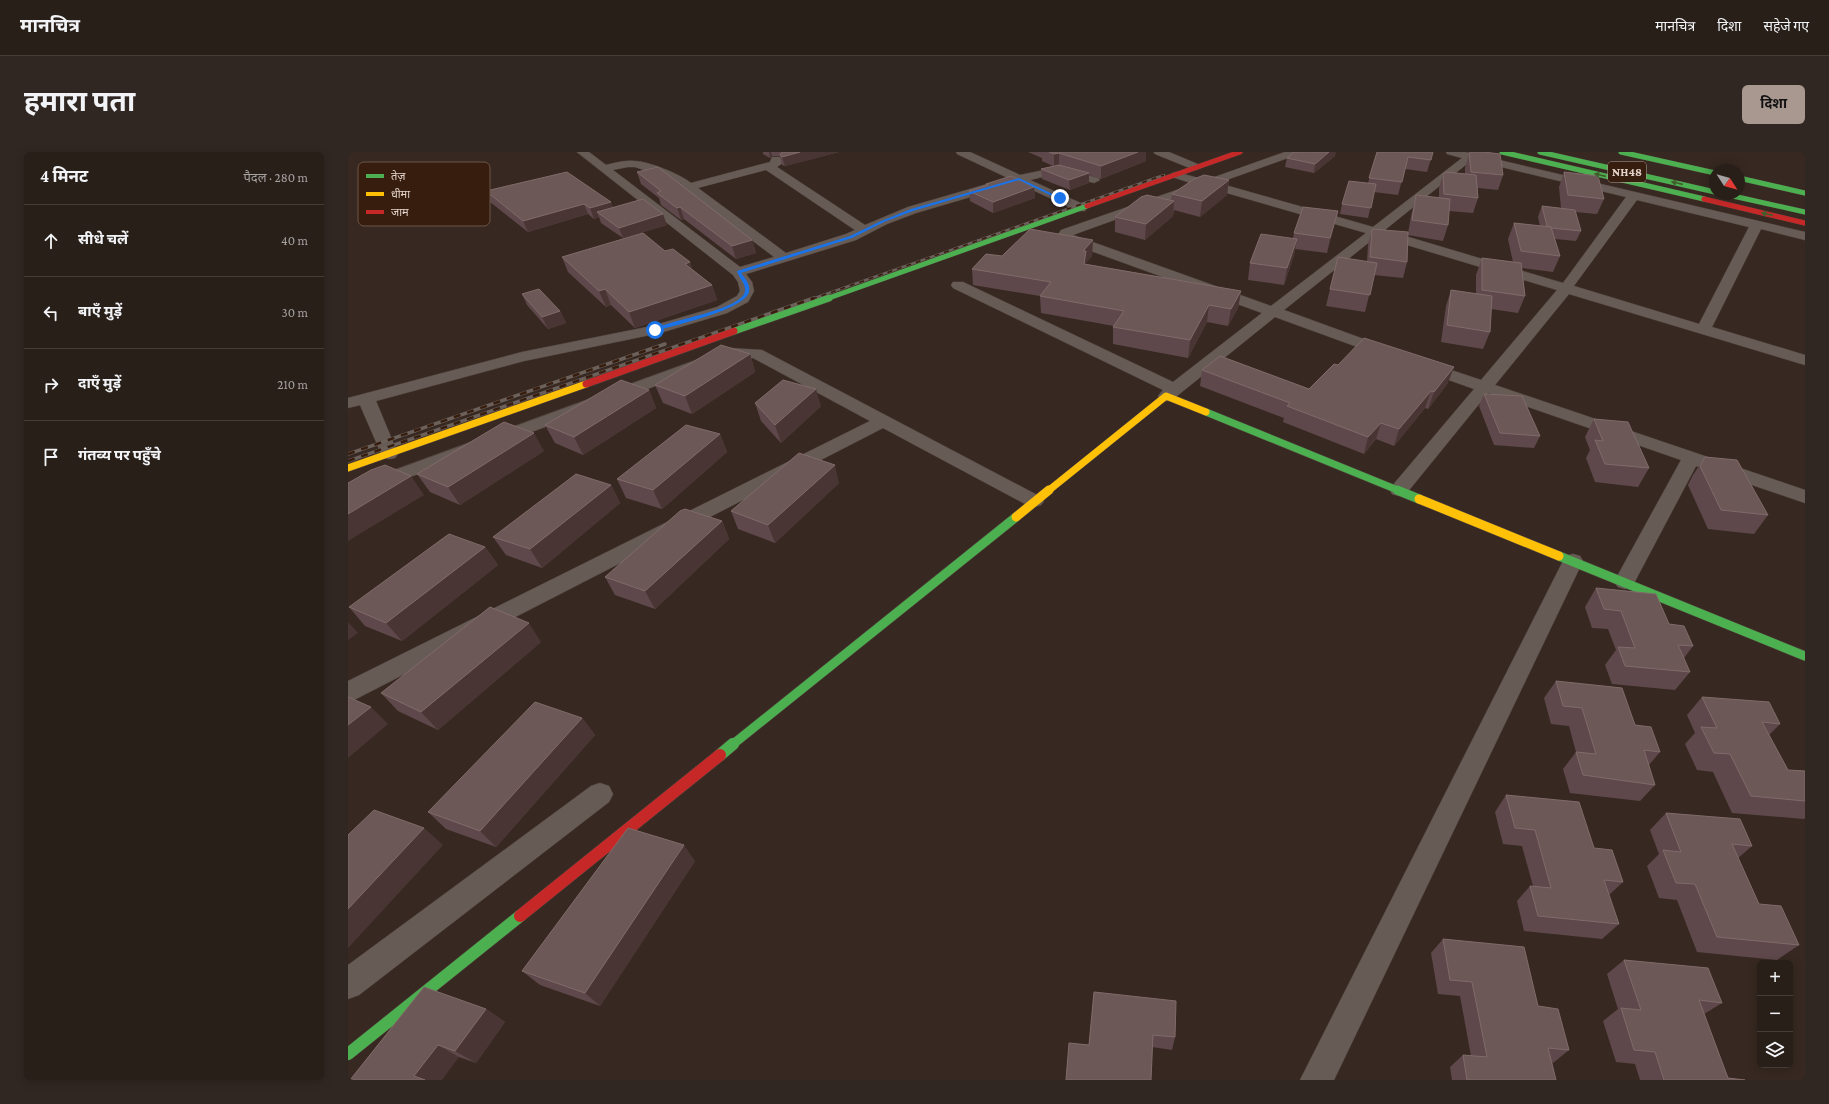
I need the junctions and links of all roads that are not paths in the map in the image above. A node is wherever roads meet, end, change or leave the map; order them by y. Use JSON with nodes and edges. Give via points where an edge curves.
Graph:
{"nodes":[{"id":1,"x":582,"y":152,"type":"edge"},
{"id":2,"x":767,"y":152,"type":"edge"},
{"id":3,"x":961,"y":152,"type":"edge"},
{"id":4,"x":1240,"y":152,"type":"edge"},
{"id":5,"x":1295,"y":152,"type":"edge"},
{"id":6,"x":1451,"y":152,"type":"edge"},
{"id":7,"x":1502,"y":152,"type":"edge"},
{"id":8,"x":1540,"y":152,"type":"edge"},
{"id":9,"x":1621,"y":152,"type":"edge"},
{"id":10,"x":1165,"y":153,"type":"edge"},
{"id":11,"x":1471,"y":156,"type":"junction"},
{"id":12,"x":1612,"y":157,"type":"dead end"},
{"id":13,"x":768,"y":166,"type":"junction"},
{"id":14,"x":604,"y":168,"type":"junction"},
{"id":15,"x":1196,"y":168,"type":"junction"},
{"id":16,"x":1709,"y":172,"type":"edge"},
{"id":17,"x":1176,"y":175,"type":"junction"},
{"id":18,"x":1019,"y":179,"type":"junction"},
{"id":19,"x":1709,"y":179,"type":"edge"},
{"id":20,"x":1745,"y":179,"type":"edge"},
{"id":21,"x":1094,"y":180,"type":"dead end"},
{"id":22,"x":1208,"y":184,"type":"junction"},
{"id":23,"x":1745,"y":186,"type":"edge"},
{"id":24,"x":689,"y":187,"type":"junction"},
{"id":25,"x":1709,"y":191,"type":"edge"},
{"id":26,"x":1805,"y":193,"type":"edge"},
{"id":27,"x":1634,"y":195,"type":"junction"},
{"id":28,"x":1745,"y":199,"type":"edge"},
{"id":29,"x":1805,"y":200,"type":"edge"},
{"id":30,"x":1081,"y":208,"type":"junction"},
{"id":31,"x":1805,"y":212,"type":"edge"},
{"id":32,"x":1805,"y":223,"type":"edge"},
{"id":33,"x":1757,"y":224,"type":"junction"},
{"id":34,"x":865,"y":231,"type":"junction"},
{"id":35,"x":1374,"y":231,"type":"junction"},
{"id":36,"x":1805,"y":236,"type":"edge"},
{"id":37,"x":784,"y":258,"type":"junction"},
{"id":38,"x":738,"y":272,"type":"junction"},
{"id":39,"x":958,"y":284,"type":"dead end"},
{"id":40,"x":1566,"y":288,"type":"junction"},
{"id":41,"x":1270,"y":312,"type":"junction"},
{"id":42,"x":1704,"y":329,"type":"junction"},
{"id":43,"x":1805,"y":360,"type":"edge"},
{"id":44,"x":1484,"y":387,"type":"junction"},
{"id":45,"x":1170,"y":393,"type":"junction"},
{"id":46,"x":366,"y":398,"type":"junction"},
{"id":47,"x":348,"y":403,"type":"edge"},
{"id":48,"x":883,"y":421,"type":"junction"},
{"id":49,"x":389,"y":454,"type":"junction"},
{"id":50,"x":1691,"y":458,"type":"junction"},
{"id":51,"x":348,"y":468,"type":"edge"},
{"id":52,"x":1399,"y":490,"type":"junction"},
{"id":53,"x":348,"y":494,"type":"edge"},
{"id":54,"x":1805,"y":497,"type":"edge"},
{"id":55,"x":1034,"y":501,"type":"junction"},
{"id":56,"x":1573,"y":561,"type":"junction"},
{"id":57,"x":1625,"y":582,"type":"junction"},
{"id":58,"x":1805,"y":656,"type":"edge"},
{"id":59,"x":348,"y":692,"type":"edge"},
{"id":60,"x":600,"y":794,"type":"dead end"},
{"id":61,"x":348,"y":984,"type":"edge"},
{"id":62,"x":348,"y":1054,"type":"edge"},
{"id":63,"x":1317,"y":1080,"type":"edge"}],
"edges":[{"from":1,"to":14,"type":"street"},
{"from":2,"to":13,"type":"street","via":[[778,162]]},
{"from":3,"to":18,"type":"street"},
{"from":4,"to":15,"type":"main road"},
{"from":5,"to":22,"type":"street"},
{"from":6,"to":11,"type":"street"},
{"from":32,"to":7,"type":"main road","one_way":true},
{"from":25,"to":8,"type":"main road","number":"NH48","one_way":true},
{"from":9,"to":16,"type":"main road"},
{"from":10,"to":15,"type":"street"},
{"from":11,"to":27,"type":"street"},
{"from":11,"to":35,"type":"street"},
{"from":12,"to":19,"type":"main road","number":"NH48"},
{"from":13,"to":24,"type":"street"},
{"from":13,"to":34,"type":"street"},
{"from":14,"to":24,"type":"street","via":[[636,164],[676,178]]},
{"from":14,"to":38,"type":"street"},
{"from":15,"to":17,"type":"main road"},
{"from":17,"to":22,"type":"street"},
{"from":17,"to":30,"type":"main road"},
{"from":18,"to":21,"type":"street","via":[[1059,170]]},
{"from":18,"to":30,"type":"street"},
{"from":18,"to":34,"type":"street","via":[[912,210]]},
{"from":20,"to":26,"type":"main road"},
{"from":22,"to":35,"type":"street"},
{"from":22,"to":41,"type":"street","via":[[1063,236]]},
{"from":23,"to":29,"type":"main road"},
{"from":24,"to":37,"type":"street"},
{"from":27,"to":33,"type":"street"},
{"from":27,"to":40,"type":"street"},
{"from":28,"to":31,"type":"main road"},
{"from":30,"to":49,"type":"main road"},
{"from":33,"to":36,"type":"street"},
{"from":33,"to":42,"type":"street"},
{"from":34,"to":37,"type":"street"},
{"from":35,"to":40,"type":"street"},
{"from":35,"to":41,"type":"street"},
{"from":37,"to":38,"type":"street"},
{"from":38,"to":46,"type":"street","via":[[745,282],[747,291],[743,299],[722,310],[655,330],[522,357]]},
{"from":39,"to":45,"type":"street"},
{"from":40,"to":42,"type":"street"},
{"from":40,"to":44,"type":"street"},
{"from":41,"to":44,"type":"street"},
{"from":41,"to":45,"type":"street"},
{"from":42,"to":43,"type":"street"},
{"from":44,"to":50,"type":"street"},
{"from":44,"to":52,"type":"street"},
{"from":45,"to":52,"type":"main road"},
{"from":45,"to":55,"type":"main road"},
{"from":46,"to":47,"type":"street"},
{"from":46,"to":49,"type":"street"},
{"from":48,"to":53,"type":"street","via":[[756,353],[728,353]]},
{"from":48,"to":55,"type":"street"},
{"from":48,"to":59,"type":"street"},
{"from":49,"to":51,"type":"main road"},
{"from":50,"to":54,"type":"street"},
{"from":50,"to":57,"type":"street"},
{"from":52,"to":56,"type":"main road"},
{"from":55,"to":62,"type":"main road"},
{"from":56,"to":57,"type":"main road"},
{"from":56,"to":63,"type":"street"},
{"from":57,"to":58,"type":"main road"},
{"from":60,"to":61,"type":"street"}]}
